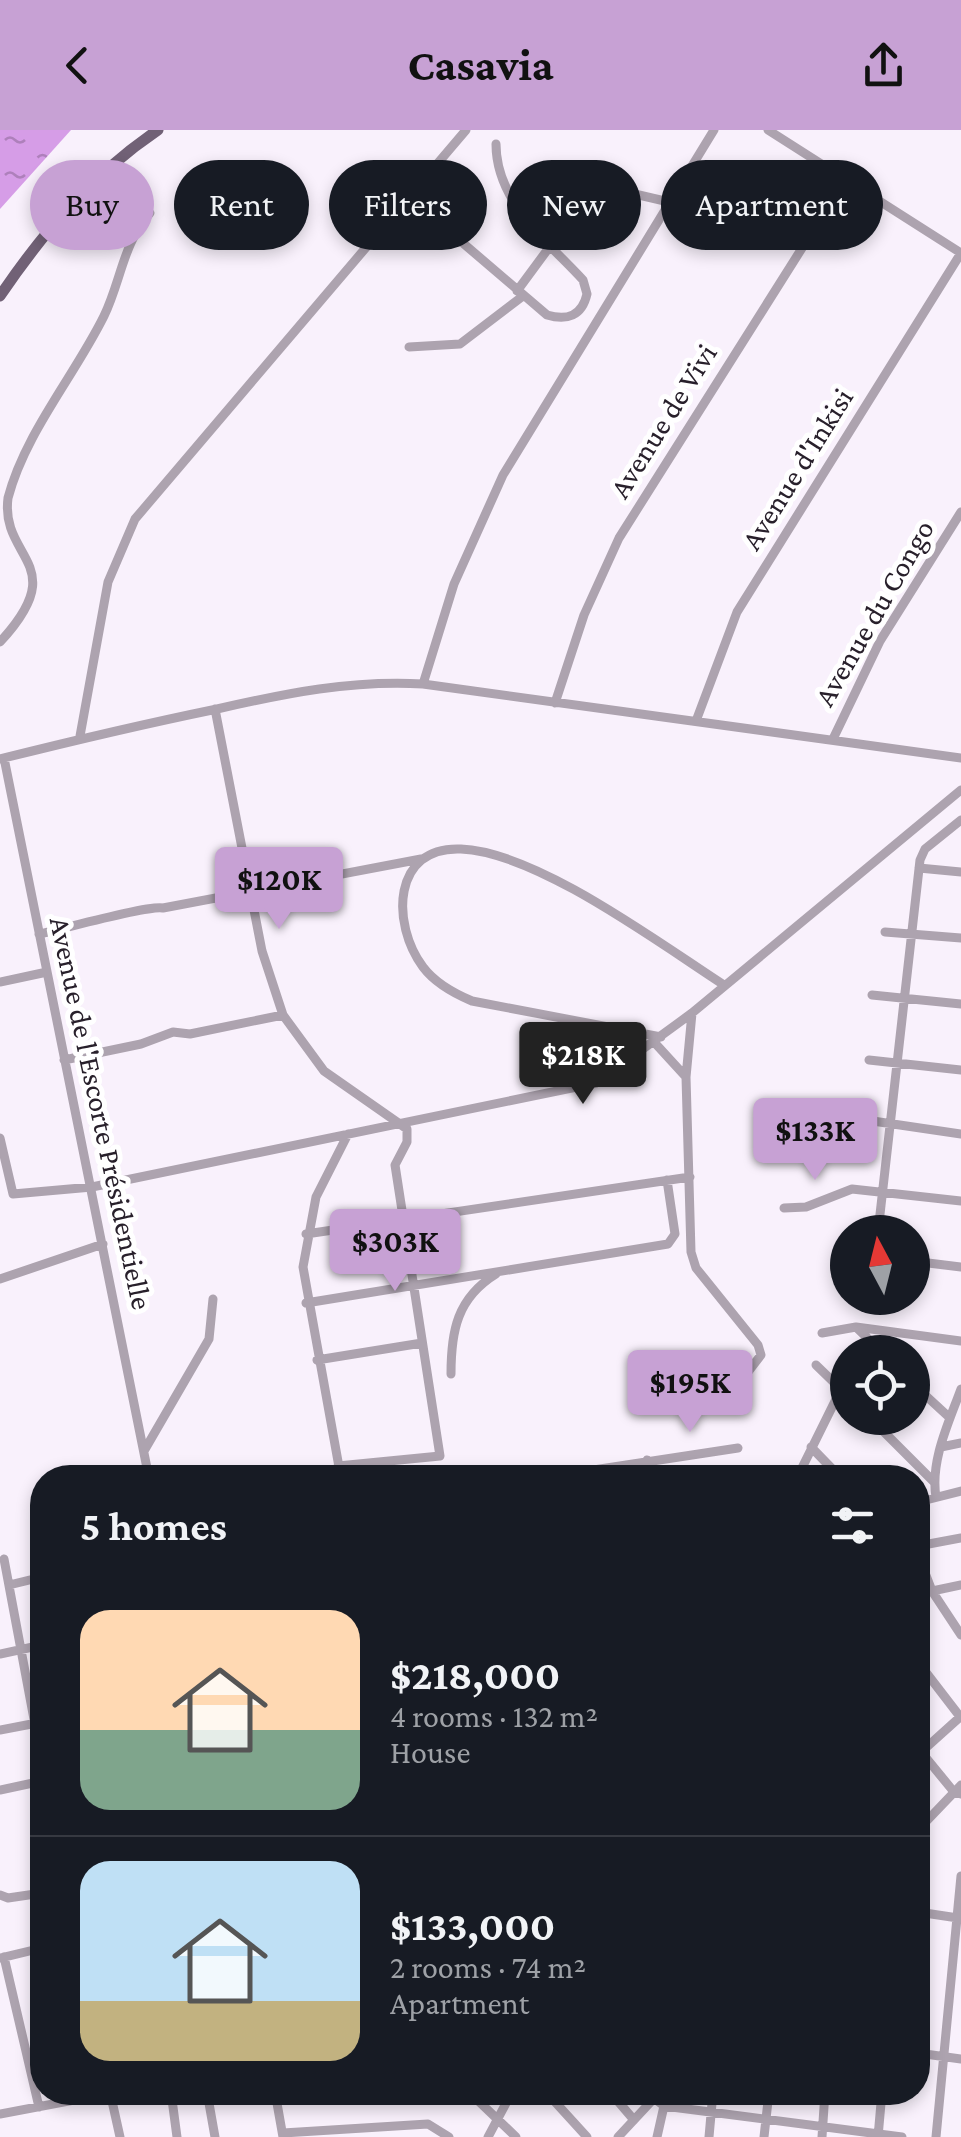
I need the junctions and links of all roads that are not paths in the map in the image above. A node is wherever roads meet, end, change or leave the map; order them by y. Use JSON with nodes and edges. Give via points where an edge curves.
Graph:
{"nodes":[{"id":1,"x":158,"y":130,"type":"edge"},
{"id":2,"x":466,"y":130,"type":"edge"},
{"id":3,"x":714,"y":130,"type":"edge"},
{"id":4,"x":768,"y":130,"type":"edge"},
{"id":5,"x":496,"y":144,"type":"dead end"},
{"id":6,"x":440,"y":160,"type":"edge"},
{"id":7,"x":695,"y":160,"type":"edge"},
{"id":8,"x":814,"y":160,"type":"edge"},
{"id":9,"x":507,"y":191,"type":"edge"},
{"id":10,"x":883,"y":204,"type":"edge"},
{"id":11,"x":661,"y":215,"type":"edge"},
{"id":12,"x":128,"y":250,"type":"edge"},
{"id":13,"x":364,"y":250,"type":"edge"},
{"id":14,"x":470,"y":250,"type":"edge"},
{"id":15,"x":549,"y":250,"type":"edge"},
{"id":16,"x":556,"y":250,"type":"edge"},
{"id":17,"x":800,"y":250,"type":"edge"},
{"id":18,"x":961,"y":253,"type":"edge"},
{"id":19,"x":520,"y":294,"type":"junction"},
{"id":20,"x":0,"y":296,"type":"edge"},
{"id":21,"x":409,"y":347,"type":"dead end"},
{"id":22,"x":961,"y":512,"type":"edge"},
{"id":23,"x":0,"y":642,"type":"edge"},
{"id":24,"x":423,"y":684,"type":"junction"},
{"id":25,"x":556,"y":703,"type":"junction"},
{"id":26,"x":214,"y":709,"type":"junction"},
{"id":27,"x":696,"y":720,"type":"junction"},
{"id":28,"x":80,"y":736,"type":"junction"},
{"id":29,"x":832,"y":739,"type":"junction"},
{"id":30,"x":2,"y":758,"type":"edge"},
{"id":31,"x":961,"y":758,"type":"edge"},
{"id":32,"x":960,"y":796,"type":"edge"},
{"id":33,"x":961,"y":820,"type":"edge"},
{"id":34,"x":424,"y":858,"type":"junction"},
{"id":35,"x":919,"y":868,"type":"junction"},
{"id":36,"x":961,"y":872,"type":"edge"},
{"id":37,"x":253,"y":891,"type":"junction"},
{"id":38,"x":885,"y":932,"type":"dead end"},
{"id":39,"x":39,"y":934,"type":"junction"},
{"id":40,"x":913,"y":934,"type":"junction"},
{"id":41,"x":961,"y":938,"type":"edge"},
{"id":42,"x":46,"y":972,"type":"junction"},
{"id":43,"x":0,"y":982,"type":"edge"},
{"id":44,"x":724,"y":985,"type":"junction"},
{"id":45,"x":872,"y":995,"type":"dead end"},
{"id":46,"x":907,"y":996,"type":"junction"},
{"id":47,"x":961,"y":1004,"type":"edge"},
{"id":48,"x":692,"y":1013,"type":"junction"},
{"id":49,"x":283,"y":1015,"type":"junction"},
{"id":50,"x":658,"y":1040,"type":"junction"},
{"id":51,"x":64,"y":1060,"type":"junction"},
{"id":52,"x":869,"y":1060,"type":"dead end"},
{"id":53,"x":899,"y":1061,"type":"junction"},
{"id":54,"x":961,"y":1070,"type":"edge"},
{"id":55,"x":686,"y":1077,"type":"junction"},
{"id":56,"x":866,"y":1120,"type":"dead end"},
{"id":57,"x":404,"y":1123,"type":"junction"},
{"id":58,"x":890,"y":1125,"type":"junction"},
{"id":59,"x":348,"y":1134,"type":"junction"},
{"id":60,"x":961,"y":1134,"type":"edge"},
{"id":61,"x":0,"y":1138,"type":"edge"},
{"id":62,"x":690,"y":1177,"type":"junction"},
{"id":63,"x":667,"y":1180,"type":"junction"},
{"id":64,"x":92,"y":1187,"type":"junction"},
{"id":65,"x":884,"y":1192,"type":"junction"},
{"id":66,"x":961,"y":1201,"type":"edge"},
{"id":67,"x":784,"y":1208,"type":"dead end"},
{"id":68,"x":881,"y":1215,"type":"edge"},
{"id":69,"x":403,"y":1222,"type":"junction"},
{"id":70,"x":306,"y":1234,"type":"junction"},
{"id":71,"x":103,"y":1244,"type":"junction"},
{"id":72,"x":930,"y":1263,"type":"edge"},
{"id":73,"x":961,"y":1267,"type":"edge"},
{"id":74,"x":503,"y":1270,"type":"junction"},
{"id":75,"x":0,"y":1280,"type":"edge"},
{"id":76,"x":412,"y":1284,"type":"junction"},
{"id":77,"x":213,"y":1299,"type":"dead end"},
{"id":78,"x":306,"y":1303,"type":"junction"},
{"id":79,"x":856,"y":1327,"type":"junction"},
{"id":80,"x":822,"y":1333,"type":"dead end"},
{"id":81,"x":864,"y":1335,"type":"edge"},
{"id":82,"x":961,"y":1341,"type":"edge"},
{"id":83,"x":422,"y":1342,"type":"junction"},
{"id":84,"x":316,"y":1360,"type":"junction"},
{"id":85,"x":816,"y":1365,"type":"dead end"},
{"id":86,"x":451,"y":1374,"type":"dead end"},
{"id":87,"x":830,"y":1378,"type":"edge"},
{"id":88,"x":960,"y":1393,"type":"edge"},
{"id":89,"x":930,"y":1400,"type":"edge"},
{"id":90,"x":721,"y":1408,"type":"dead end"},
{"id":91,"x":830,"y":1415,"type":"edge"},
{"id":92,"x":950,"y":1418,"type":"junction"},
{"id":93,"x":887,"y":1435,"type":"edge"},
{"id":94,"x":961,"y":1443,"type":"edge"},
{"id":95,"x":811,"y":1447,"type":"junction"},
{"id":96,"x":941,"y":1447,"type":"junction"},
{"id":97,"x":738,"y":1448,"type":"dead end"},
{"id":98,"x":144,"y":1451,"type":"junction"},
{"id":99,"x":647,"y":1460,"type":"junction"},
{"id":100,"x":147,"y":1465,"type":"edge"},
{"id":101,"x":338,"y":1465,"type":"edge"},
{"id":102,"x":383,"y":1465,"type":"edge"},
{"id":103,"x":617,"y":1465,"type":"edge"},
{"id":104,"x":648,"y":1465,"type":"edge"},
{"id":105,"x":803,"y":1465,"type":"edge"},
{"id":106,"x":828,"y":1465,"type":"edge"},
{"id":107,"x":917,"y":1465,"type":"edge"},
{"id":108,"x":930,"y":1478,"type":"edge"},
{"id":109,"x":934,"y":1482,"type":"junction"},
{"id":110,"x":961,"y":1491,"type":"edge"},
{"id":111,"x":936,"y":1497,"type":"junction"},
{"id":112,"x":930,"y":1499,"type":"edge"},
{"id":113,"x":961,"y":1538,"type":"edge"},
{"id":114,"x":930,"y":1544,"type":"edge"},
{"id":115,"x":4,"y":1559,"type":"dead end"},
{"id":116,"x":30,"y":1580,"type":"edge"},
{"id":117,"x":9,"y":1585,"type":"junction"},
{"id":118,"x":961,"y":1585,"type":"edge"},
{"id":119,"x":930,"y":1586,"type":"edge"},
{"id":120,"x":932,"y":1591,"type":"junction"},
{"id":121,"x":961,"y":1635,"type":"edge"},
{"id":122,"x":30,"y":1648,"type":"edge"},
{"id":123,"x":20,"y":1650,"type":"junction"},
{"id":124,"x":0,"y":1654,"type":"edge"},
{"id":125,"x":930,"y":1678,"type":"edge"},
{"id":126,"x":30,"y":1690,"type":"edge"},
{"id":127,"x":961,"y":1718,"type":"edge"},
{"id":128,"x":30,"y":1724,"type":"edge"},
{"id":129,"x":0,"y":1730,"type":"edge"},
{"id":130,"x":930,"y":1743,"type":"edge"},
{"id":131,"x":930,"y":1762,"type":"edge"},
{"id":132,"x":30,"y":1784,"type":"edge"},
{"id":133,"x":0,"y":1790,"type":"edge"},
{"id":134,"x":959,"y":1790,"type":"edge"},
{"id":135,"x":930,"y":1818,"type":"edge"},
{"id":136,"x":961,"y":1876,"type":"edge"},
{"id":137,"x":0,"y":1895,"type":"edge"},
{"id":138,"x":30,"y":1895,"type":"edge"},
{"id":139,"x":930,"y":1914,"type":"edge"},
{"id":140,"x":959,"y":1918,"type":"edge"},
{"id":141,"x":30,"y":1951,"type":"edge"},
{"id":142,"x":2,"y":1958,"type":"edge"},
{"id":143,"x":930,"y":2055,"type":"edge"},
{"id":144,"x":944,"y":2057,"type":"junction"},
{"id":145,"x":961,"y":2059,"type":"edge"},
{"id":146,"x":30,"y":2068,"type":"edge"},
{"id":147,"x":50,"y":2105,"type":"edge"},
{"id":148,"x":113,"y":2105,"type":"edge"},
{"id":149,"x":172,"y":2105,"type":"edge"},
{"id":150,"x":209,"y":2105,"type":"edge"},
{"id":151,"x":277,"y":2105,"type":"edge"},
{"id":152,"x":484,"y":2105,"type":"edge"},
{"id":153,"x":505,"y":2105,"type":"edge"},
{"id":154,"x":558,"y":2105,"type":"edge"},
{"id":155,"x":621,"y":2105,"type":"edge"},
{"id":156,"x":649,"y":2105,"type":"edge"},
{"id":157,"x":711,"y":2105,"type":"edge"},
{"id":158,"x":766,"y":2105,"type":"edge"},
{"id":159,"x":824,"y":2105,"type":"edge"},
{"id":160,"x":881,"y":2105,"type":"edge"},
{"id":161,"x":664,"y":2106,"type":"joint"},
{"id":162,"x":40,"y":2107,"type":"joint"},
{"id":163,"x":711,"y":2111,"type":"junction"},
{"id":164,"x":0,"y":2114,"type":"edge"},
{"id":165,"x":498,"y":2118,"type":"junction"},
{"id":166,"x":765,"y":2118,"type":"junction"},
{"id":167,"x":634,"y":2120,"type":"junction"},
{"id":168,"x":822,"y":2132,"type":"edge"},
{"id":169,"x":283,"y":2135,"type":"edge"},
{"id":170,"x":878,"y":2135,"type":"edge"},
{"id":171,"x":120,"y":2137,"type":"edge"},
{"id":172,"x":178,"y":2137,"type":"edge"},
{"id":173,"x":215,"y":2137,"type":"edge"},
{"id":174,"x":449,"y":2137,"type":"edge"},
{"id":175,"x":488,"y":2137,"type":"edge"},
{"id":176,"x":516,"y":2137,"type":"edge"},
{"id":177,"x":587,"y":2137,"type":"edge"},
{"id":178,"x":618,"y":2137,"type":"edge"},
{"id":179,"x":657,"y":2137,"type":"edge"},
{"id":180,"x":709,"y":2137,"type":"edge"},
{"id":181,"x":764,"y":2137,"type":"edge"},
{"id":182,"x":902,"y":2137,"type":"edge"},
{"id":183,"x":936,"y":2137,"type":"edge"}],
"edges":[{"from":1,"to":20,"type":"main road","via":[[76,198]]},
{"from":2,"to":6,"type":"street"},
{"from":3,"to":7,"type":"street"},
{"from":4,"to":8,"type":"street"},
{"from":5,"to":9,"type":"street"},
{"from":10,"to":18,"type":"street"},
{"from":11,"to":24,"type":"street","via":[[503,475],[461,565]]},
{"from":12,"to":23,"type":"street","via":[[104,318],[8,498],[7,516],[33,591]]},
{"from":13,"to":28,"type":"street","via":[[135,519],[108,582]]},
{"from":14,"to":19,"type":"street"},
{"from":15,"to":19,"type":"street"},
{"from":16,"to":19,"type":"street","via":[[583,280],[584,306],[558,318]]},
{"from":17,"to":25,"type":"street","name":"Avenue de Vivi","via":[[619,538],[584,615]]},
{"from":18,"to":27,"type":"street","name":"Avenue d'Inkisi","via":[[736,612]]},
{"from":19,"to":21,"type":"street","via":[[460,344]]},
{"from":22,"to":29,"type":"street","name":"Avenue du Congo","via":[[880,640]]},
{"from":24,"to":25,"type":"street"},
{"from":24,"to":26,"type":"street","via":[[329,685]]},
{"from":25,"to":27,"type":"street"},
{"from":26,"to":28,"type":"street"},
{"from":26,"to":37,"type":"street"},
{"from":27,"to":29,"type":"street"},
{"from":28,"to":30,"type":"street"},
{"from":29,"to":31,"type":"street"},
{"from":30,"to":39,"type":"street","name":"Avenue de l'Escorte Présidentielle"},
{"from":32,"to":44,"type":"street"},
{"from":33,"to":35,"type":"street","via":[[925,849]]},
{"from":34,"to":37,"type":"street"},
{"from":34,"to":44,"type":"street","via":[[464,849],[559,882]]},
{"from":34,"to":50,"type":"street","via":[[407,874],[400,894],[408,942],[433,979],[472,1002]]},
{"from":35,"to":36,"type":"street"},
{"from":35,"to":40,"type":"street"},
{"from":37,"to":39,"type":"street","via":[[149,906]]},
{"from":37,"to":49,"type":"street","via":[[262,951]]},
{"from":38,"to":40,"type":"street"},
{"from":39,"to":42,"type":"street","name":"Avenue de l'Escorte Présidentielle"},
{"from":40,"to":41,"type":"street"},
{"from":40,"to":46,"type":"street"},
{"from":42,"to":43,"type":"street"},
{"from":42,"to":51,"type":"street","name":"Avenue de l'Escorte Présidentielle"},
{"from":44,"to":48,"type":"street"},
{"from":45,"to":46,"type":"street"},
{"from":46,"to":47,"type":"street"},
{"from":46,"to":53,"type":"street"},
{"from":48,"to":50,"type":"street"},
{"from":48,"to":55,"type":"street"},
{"from":49,"to":51,"type":"street","via":[[173,1032]]},
{"from":49,"to":57,"type":"street","via":[[324,1071],[368,1106]]},
{"from":50,"to":55,"type":"street"},
{"from":50,"to":57,"type":"street","via":[[596,1083]]},
{"from":51,"to":64,"type":"street","name":"Avenue de l'Escorte Présidentielle"},
{"from":52,"to":53,"type":"street"},
{"from":53,"to":54,"type":"street"},
{"from":53,"to":58,"type":"street"},
{"from":55,"to":62,"type":"street"},
{"from":56,"to":58,"type":"street"},
{"from":57,"to":59,"type":"street"},
{"from":57,"to":69,"type":"street","via":[[408,1142],[395,1165]]},
{"from":58,"to":60,"type":"street"},
{"from":58,"to":65,"type":"street"},
{"from":59,"to":64,"type":"street"},
{"from":59,"to":70,"type":"street","via":[[321,1185]]},
{"from":61,"to":64,"type":"street","via":[[13,1194]]},
{"from":62,"to":63,"type":"street"},
{"from":62,"to":90,"type":"street","via":[[692,1260],[761,1354]]},
{"from":63,"to":69,"type":"street"},
{"from":63,"to":74,"type":"street","via":[[672,1242]]},
{"from":64,"to":71,"type":"street","name":"Avenue de l'Escorte Présidentielle"},
{"from":65,"to":66,"type":"street"},
{"from":65,"to":67,"type":"street","via":[[852,1189]]},
{"from":65,"to":68,"type":"street"},
{"from":69,"to":70,"type":"street"},
{"from":69,"to":76,"type":"street"},
{"from":70,"to":78,"type":"street"},
{"from":71,"to":75,"type":"street"},
{"from":71,"to":98,"type":"street","name":"Avenue de l'Escorte Présidentielle"},
{"from":72,"to":73,"type":"street"},
{"from":74,"to":76,"type":"street"},
{"from":74,"to":86,"type":"street","via":[[462,1308],[452,1333]]},
{"from":76,"to":78,"type":"street"},
{"from":76,"to":83,"type":"street"},
{"from":77,"to":98,"type":"street","via":[[209,1339]]},
{"from":78,"to":84,"type":"street"},
{"from":79,"to":80,"type":"street"},
{"from":79,"to":81,"type":"street"},
{"from":79,"to":82,"type":"street"},
{"from":83,"to":84,"type":"street"},
{"from":83,"to":102,"type":"street","via":[[440,1456]]},
{"from":84,"to":101,"type":"street"},
{"from":85,"to":87,"type":"street"},
{"from":88,"to":92,"type":"street"},
{"from":89,"to":92,"type":"street"},
{"from":91,"to":95,"type":"street"},
{"from":92,"to":96,"type":"street"},
{"from":93,"to":107,"type":"street"},
{"from":94,"to":96,"type":"street"},
{"from":95,"to":105,"type":"street"},
{"from":95,"to":106,"type":"street"},
{"from":96,"to":109,"type":"street"},
{"from":97,"to":99,"type":"street"},
{"from":98,"to":100,"type":"street","name":"Avenue de l'Escorte Présidentielle"},
{"from":99,"to":103,"type":"street"},
{"from":99,"to":104,"type":"street"},
{"from":108,"to":109,"type":"street"},
{"from":109,"to":111,"type":"street"},
{"from":110,"to":111,"type":"street"},
{"from":111,"to":112,"type":"street"},
{"from":113,"to":114,"type":"street"},
{"from":115,"to":117,"type":"street"},
{"from":116,"to":117,"type":"street"},
{"from":117,"to":123,"type":"street"},
{"from":118,"to":120,"type":"street"},
{"from":119,"to":120,"type":"street"},
{"from":120,"to":121,"type":"street"},
{"from":122,"to":123,"type":"street"},
{"from":123,"to":124,"type":"street"},
{"from":123,"to":126,"type":"street"},
{"from":125,"to":127,"type":"street"},
{"from":127,"to":130,"type":"street"},
{"from":128,"to":129,"type":"street"},
{"from":131,"to":134,"type":"street"},
{"from":132,"to":133,"type":"street"},
{"from":134,"to":135,"type":"street"},
{"from":136,"to":140,"type":"street"},
{"from":137,"to":138,"type":"street"},
{"from":139,"to":140,"type":"street"},
{"from":140,"to":144,"type":"street"},
{"from":141,"to":142,"type":"street"},
{"from":142,"to":146,"type":"street"},
{"from":143,"to":144,"type":"street"},
{"from":144,"to":145,"type":"street"},
{"from":144,"to":183,"type":"street"},
{"from":147,"to":162,"type":"street"},
{"from":148,"to":171,"type":"street"},
{"from":149,"to":172,"type":"street"},
{"from":150,"to":173,"type":"street"},
{"from":151,"to":169,"type":"street"},
{"from":152,"to":165,"type":"street"},
{"from":153,"to":165,"type":"street"},
{"from":154,"to":177,"type":"street"},
{"from":155,"to":167,"type":"street"},
{"from":156,"to":167,"type":"street"},
{"from":157,"to":163,"type":"street"},
{"from":158,"to":166,"type":"street"},
{"from":159,"to":168,"type":"street"},
{"from":160,"to":170,"type":"street"},
{"from":161,"to":163,"type":"street"},
{"from":161,"to":179,"type":"street"},
{"from":162,"to":164,"type":"street"},
{"from":163,"to":166,"type":"street"},
{"from":163,"to":180,"type":"street"},
{"from":165,"to":175,"type":"street"},
{"from":165,"to":176,"type":"street"},
{"from":166,"to":168,"type":"street"},
{"from":166,"to":181,"type":"street"},
{"from":167,"to":178,"type":"street"},
{"from":168,"to":170,"type":"street"},
{"from":169,"to":174,"type":"street","via":[[428,2124]]},
{"from":170,"to":182,"type":"street"}]}
